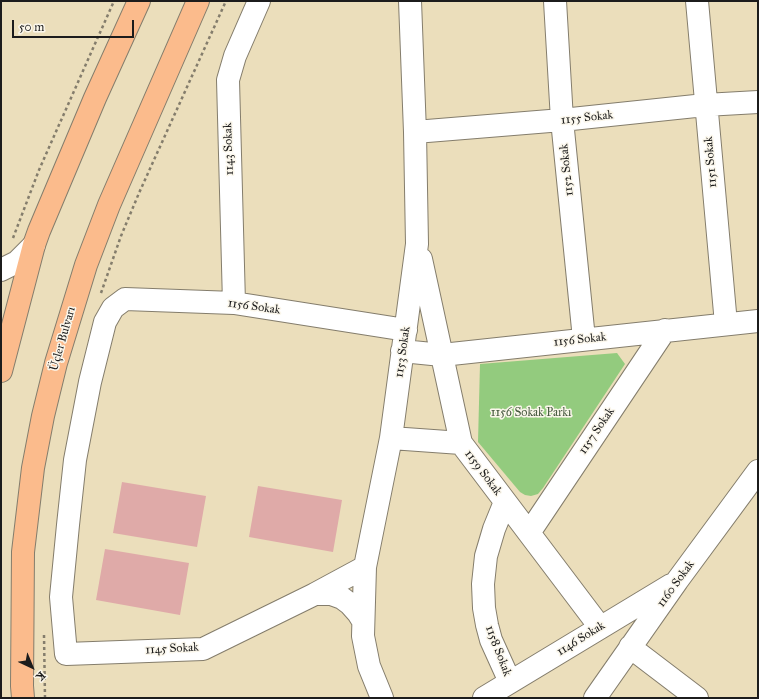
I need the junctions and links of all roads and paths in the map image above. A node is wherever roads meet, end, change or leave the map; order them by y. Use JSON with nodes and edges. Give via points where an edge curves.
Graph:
{"nodes":[{"id":1,"x":114,"y":1,"type":"edge"},
{"id":2,"x":139,"y":1,"type":"edge"},
{"id":3,"x":198,"y":1,"type":"edge"},
{"id":4,"x":259,"y":1,"type":"edge"},
{"id":5,"x":410,"y":1,"type":"edge"},
{"id":6,"x":555,"y":1,"type":"edge"},
{"id":7,"x":697,"y":1,"type":"edge"},
{"id":8,"x":758,"y":102,"type":"edge"},
{"id":9,"x":706,"y":105,"type":"junction"},
{"id":10,"x":562,"y":120,"type":"junction"},
{"id":11,"x":415,"y":132,"type":"junction"},
{"id":12,"x":10,"y":244,"type":"dead end"},
{"id":13,"x":417,"y":244,"type":"junction"},
{"id":14,"x":34,"y":245,"type":"junction"},
{"id":15,"x":1,"y":270,"type":"edge"},
{"id":16,"x":234,"y":303,"type":"junction"},
{"id":17,"x":758,"y":321,"type":"edge"},
{"id":18,"x":726,"y":324,"type":"junction"},
{"id":19,"x":665,"y":330,"type":"junction"},
{"id":20,"x":584,"y":339,"type":"junction"},
{"id":21,"x":404,"y":341,"type":"junction"},
{"id":22,"x":442,"y":355,"type":"junction"},
{"id":23,"x":1,"y":371,"type":"edge"},
{"id":24,"x":391,"y":438,"type":"junction"},
{"id":25,"x":461,"y":443,"type":"junction"},
{"id":26,"x":758,"y":471,"type":"edge"},
{"id":27,"x":505,"y":502,"type":"junction"},
{"id":28,"x":529,"y":533,"type":"junction"},
{"id":29,"x":365,"y":567,"type":"junction"},
{"id":30,"x":677,"y":581,"type":"junction"},
{"id":31,"x":315,"y":594,"type":"junction"},
{"id":32,"x":363,"y":621,"type":"junction"},
{"id":33,"x":600,"y":627,"type":"junction"},
{"id":34,"x":630,"y":647,"type":"junction"},
{"id":35,"x":66,"y":654,"type":"joint"},
{"id":36,"x":510,"y":682,"type":"junction"},
{"id":37,"x":23,"y":698,"type":"edge"},
{"id":38,"x":382,"y":698,"type":"edge"},
{"id":39,"x":484,"y":698,"type":"edge"},
{"id":40,"x":595,"y":698,"type":"edge"},
{"id":41,"x":697,"y":698,"type":"edge"}],
"edges":[{"from":1,"to":12,"type":"path","via":[[39,170]]},
{"from":2,"to":14,"type":"main road","via":[[95,98]]},
{"from":3,"to":37,"type":"main road","name":"Üçler Bulvarı","via":[[109,205],[86,265],[56,363],[33,468],[23,552]]},
{"from":4,"to":16,"type":"street","name":"1143 Sokak","via":[[235,56],[228,80]]},
{"from":5,"to":11,"type":"street","name":"1153 Sokak"},
{"from":6,"to":10,"type":"street","name":"1152 Sokak"},
{"from":7,"to":9,"type":"street","name":"1151 Sokak"},
{"from":8,"to":9,"type":"street","name":"1155 Sokak"},
{"from":9,"to":10,"type":"street","name":"1155 Sokak"},
{"from":9,"to":18,"type":"street","name":"1151 Sokak"},
{"from":10,"to":11,"type":"street","name":"1155 Sokak"},
{"from":10,"to":20,"type":"street","name":"1152 Sokak"},
{"from":11,"to":13,"type":"street","name":"1153 Sokak"},
{"from":13,"to":21,"type":"street","name":"1153 Sokak"},
{"from":13,"to":22,"type":"street","name":"1159 Sokak"},
{"from":14,"to":15,"type":"street","via":[[17,262]]},
{"from":14,"to":23,"type":"main road"},
{"from":16,"to":21,"type":"street","name":"1156 Sokak"},
{"from":16,"to":35,"type":"street","name":"1156 Sokak","via":[[125,299],[113,308],[105,322],[75,460],[62,597]]},
{"from":17,"to":18,"type":"street","name":"1156 Sokak"},
{"from":18,"to":19,"type":"street","name":"1156 Sokak"},
{"from":19,"to":20,"type":"street","name":"1156 Sokak"},
{"from":19,"to":28,"type":"street","name":"1157 Sokak"},
{"from":20,"to":22,"type":"street","name":"1156 Sokak"},
{"from":21,"to":22,"type":"street","name":"1156 Sokak"},
{"from":21,"to":24,"type":"street","name":"1153 Sokak"},
{"from":22,"to":25,"type":"street","name":"1159 Sokak"},
{"from":24,"to":25,"type":"street"},
{"from":24,"to":29,"type":"street","name":"1153 Sokak"},
{"from":25,"to":27,"type":"street","name":"1159 Sokak"},
{"from":26,"to":30,"type":"street","name":"1160 Sokak"},
{"from":27,"to":28,"type":"street","name":"1159 Sokak"},
{"from":27,"to":36,"type":"street","name":"1158 Sokak","via":[[486,556],[483,584],[484,608],[491,640]]},
{"from":28,"to":33,"type":"street","name":"1159 Sokak"},
{"from":29,"to":31,"type":"street","name":"1145 Sokak"},
{"from":29,"to":32,"type":"street","name":"1153 Sokak"},
{"from":30,"to":33,"type":"street","name":"1146 Sokak"},
{"from":30,"to":34,"type":"street","name":"1160 Sokak"},
{"from":31,"to":32,"type":"street","via":[[331,594],[342,598]]},
{"from":31,"to":35,"type":"street","name":"1145 Sokak","via":[[203,649]]},
{"from":32,"to":38,"type":"street","name":"1153 Sokak","via":[[369,666]]},
{"from":33,"to":36,"type":"street","name":"1146 Sokak"},
{"from":34,"to":40,"type":"street","name":"1160 Sokak"},
{"from":34,"to":41,"type":"street"},
{"from":36,"to":39,"type":"street","name":"1146 Sokak"}]}
